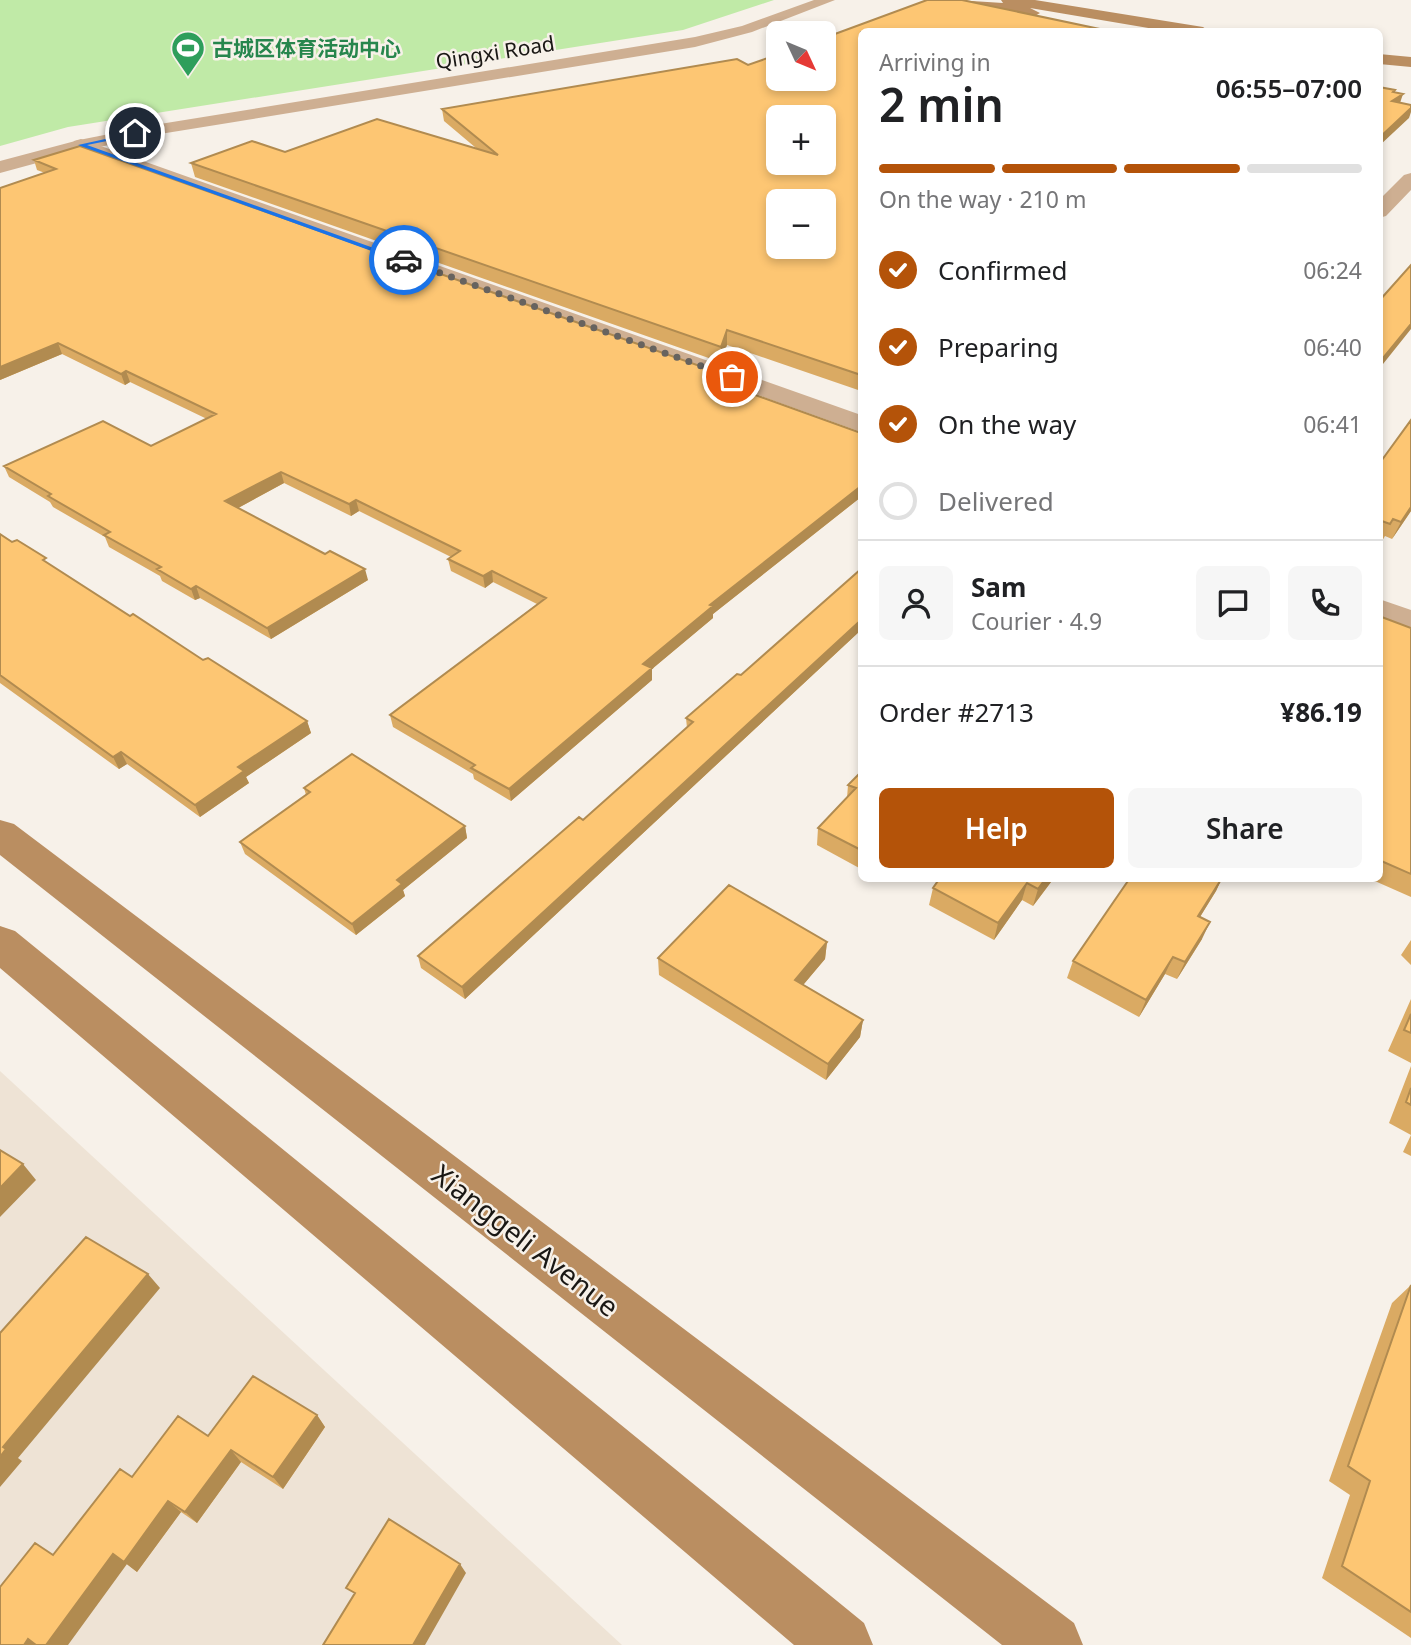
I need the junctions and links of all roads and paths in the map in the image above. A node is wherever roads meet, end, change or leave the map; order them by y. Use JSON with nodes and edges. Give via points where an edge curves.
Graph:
{"nodes":[{"id":1,"x":803,"y":0,"type":"edge"},
{"id":2,"x":828,"y":0,"type":"edge"},
{"id":3,"x":963,"y":0,"type":"edge"},
{"id":4,"x":1008,"y":0,"type":"edge"},
{"id":5,"x":1120,"y":28,"type":"edge"},
{"id":6,"x":1178,"y":28,"type":"edge"},
{"id":7,"x":1383,"y":50,"type":"edge"},
{"id":8,"x":1411,"y":53,"type":"edge"},
{"id":9,"x":1383,"y":59,"type":"edge"},
{"id":10,"x":1411,"y":62,"type":"edge"},
{"id":11,"x":81,"y":145,"type":"junction"},
{"id":12,"x":0,"y":157,"type":"edge"},
{"id":13,"x":1411,"y":160,"type":"edge"},
{"id":14,"x":0,"y":167,"type":"edge"},
{"id":15,"x":1411,"y":179,"type":"edge"},
{"id":16,"x":1383,"y":189,"type":"edge"},
{"id":17,"x":1383,"y":208,"type":"edge"},
{"id":18,"x":858,"y":423,"type":"edge"},
{"id":19,"x":1383,"y":610,"type":"edge"},
{"id":20,"x":1411,"y":621,"type":"edge"},
{"id":21,"x":0,"y":834,"type":"edge"},
{"id":22,"x":0,"y":943,"type":"edge"},
{"id":23,"x":842,"y":1645,"type":"edge"},
{"id":24,"x":1052,"y":1645,"type":"edge"}],
"edges":[{"from":1,"to":12,"type":"street","name":"Qingxi Road","via":[[732,25],[666,40],[154,121]]},
{"from":2,"to":11,"type":"street","name":"Qingxi Road","via":[[695,42]]},
{"from":3,"to":5,"type":"main road"},
{"from":4,"to":6,"type":"main road"},
{"from":7,"to":8,"type":"main road"},
{"from":9,"to":10,"type":"main road"},
{"from":11,"to":14,"type":"street","name":"Qingxi Road"},
{"from":11,"to":18,"type":"street"},
{"from":13,"to":16,"type":"street"},
{"from":15,"to":17,"type":"street"},
{"from":19,"to":20,"type":"street"},
{"from":21,"to":24,"type":"main road","name":"Xianggeli Avenue"},
{"from":22,"to":23,"type":"main road"}]}
